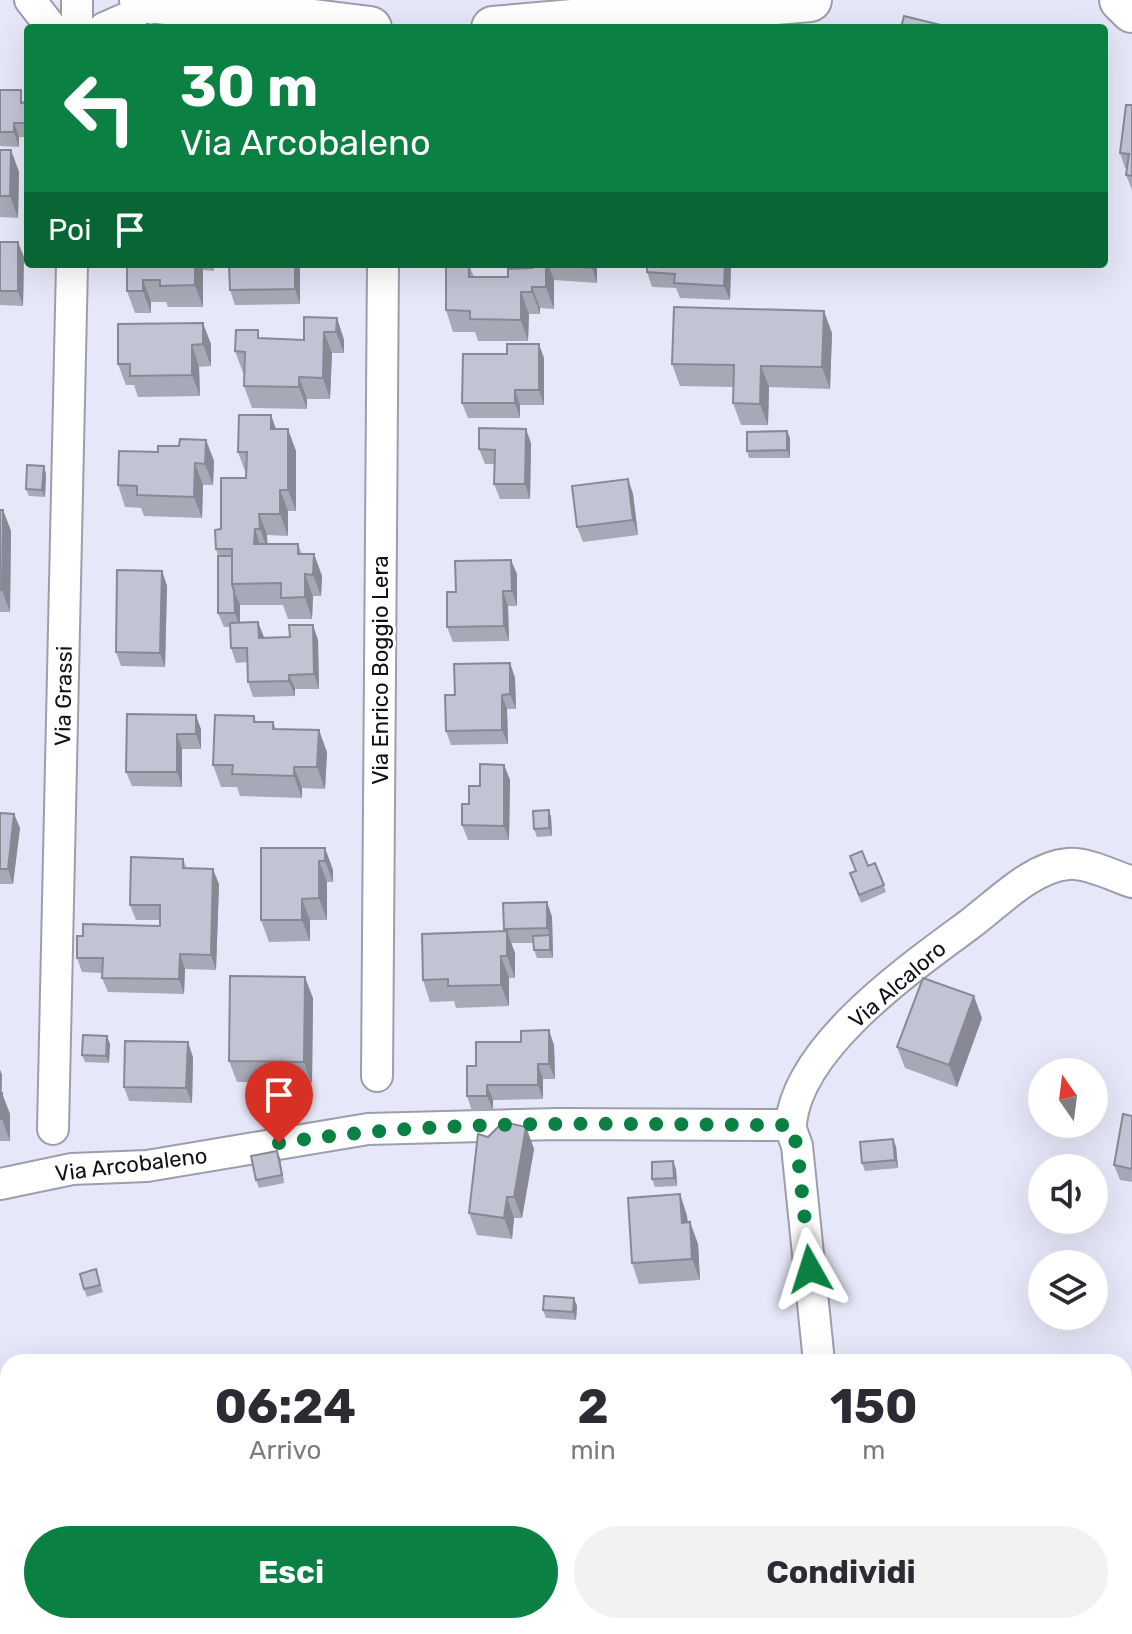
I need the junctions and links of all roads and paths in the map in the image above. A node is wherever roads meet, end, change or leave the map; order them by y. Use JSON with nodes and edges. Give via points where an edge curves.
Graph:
{"nodes":[{"id":1,"x":30,"y":0,"type":"edge"},
{"id":2,"x":77,"y":0,"type":"edge"},
{"id":3,"x":810,"y":0,"type":"edge"},
{"id":4,"x":1121,"y":0,"type":"edge"},
{"id":5,"x":151,"y":1,"type":"edge"},
{"id":6,"x":1132,"y":11,"type":"edge"},
{"id":7,"x":291,"y":23,"type":"edge"},
{"id":8,"x":49,"y":24,"type":"edge"},
{"id":9,"x":77,"y":24,"type":"edge"},
{"id":10,"x":111,"y":24,"type":"edge"},
{"id":11,"x":542,"y":24,"type":"edge"},
{"id":12,"x":72,"y":268,"type":"edge"},
{"id":13,"x":383,"y":268,"type":"edge"},
{"id":14,"x":1132,"y":882,"type":"edge"},
{"id":15,"x":377,"y":1076,"type":"dead end"},
{"id":16,"x":790,"y":1125,"type":"junction"},
{"id":17,"x":53,"y":1129,"type":"dead end"},
{"id":18,"x":0,"y":1184,"type":"edge"},
{"id":19,"x":818,"y":1354,"type":"edge"}],
"edges":[{"from":1,"to":8,"type":"street"},
{"from":2,"to":9,"type":"street"},
{"from":3,"to":11,"type":"street"},
{"from":4,"to":6,"type":"street"},
{"from":5,"to":7,"type":"street"},
{"from":5,"to":10,"type":"street"},
{"from":12,"to":17,"type":"street","name":"Via Grassi"},
{"from":13,"to":15,"type":"street","name":"Via Enrico Boggio Lera"},
{"from":14,"to":16,"type":"street","name":"Via Alcaloro","via":[[1071,863],[1025,882],[893,981],[852,1020],[812,1068]]},
{"from":16,"to":18,"type":"street","name":"Via Arcobaleno","via":[[368,1129],[147,1166],[72,1169]]},
{"from":16,"to":19,"type":"street","via":[[797,1146]]}]}
